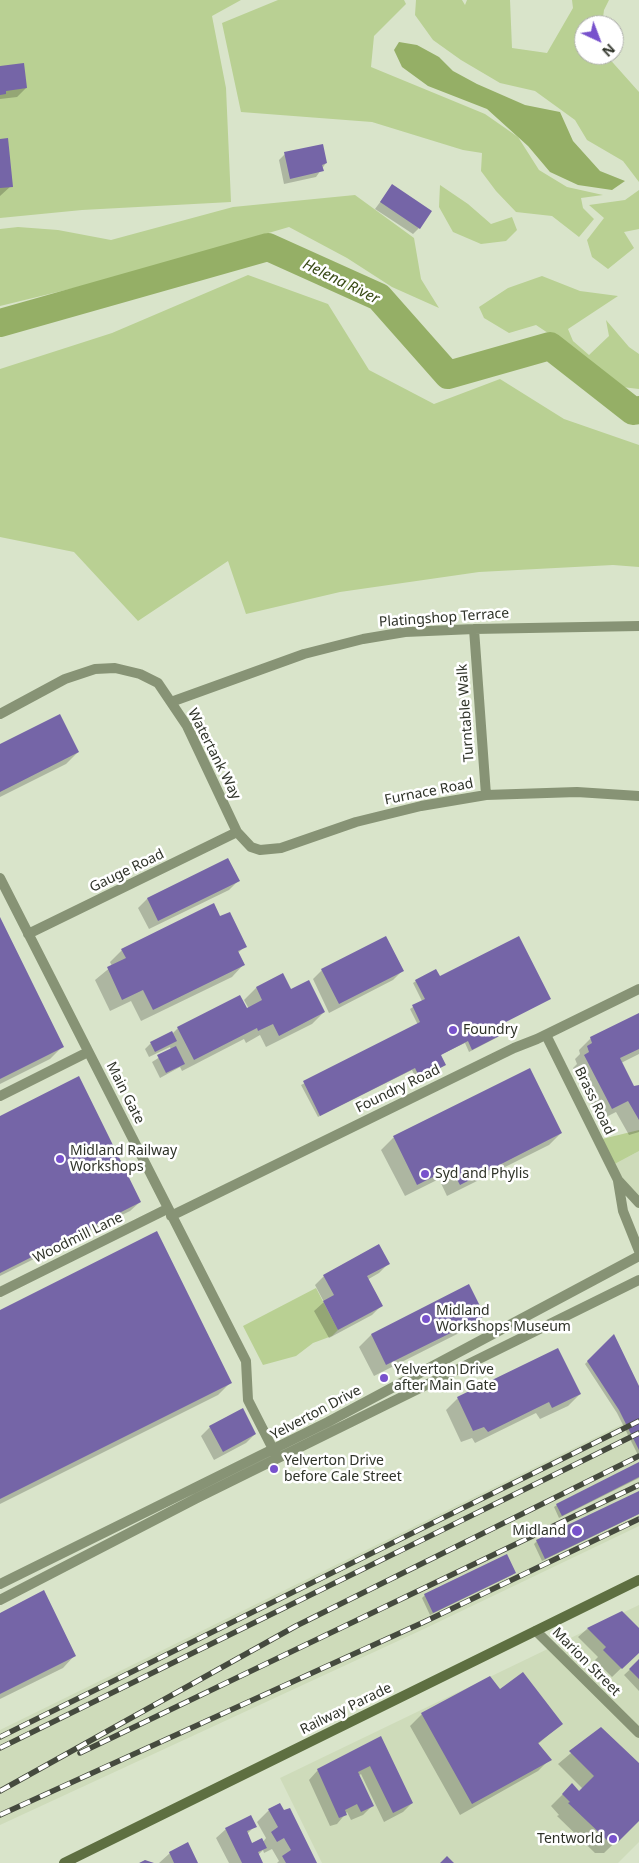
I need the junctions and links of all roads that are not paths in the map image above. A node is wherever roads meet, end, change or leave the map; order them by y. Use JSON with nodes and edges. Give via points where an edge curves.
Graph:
{"nodes":[{"id":1,"x":639,"y":626,"type":"edge"},
{"id":2,"x":474,"y":629,"type":"junction"},
{"id":3,"x":170,"y":702,"type":"junction"},
{"id":4,"x":0,"y":714,"type":"edge"},
{"id":5,"x":486,"y":795,"type":"junction"},
{"id":6,"x":639,"y":796,"type":"edge"},
{"id":7,"x":238,"y":832,"type":"junction"},
{"id":8,"x":0,"y":878,"type":"edge"},
{"id":9,"x":28,"y":934,"type":"junction"},
{"id":10,"x":639,"y":989,"type":"edge"},
{"id":11,"x":546,"y":1035,"type":"junction"},
{"id":12,"x":88,"y":1052,"type":"junction"},
{"id":13,"x":0,"y":1096,"type":"edge"},
{"id":14,"x":618,"y":1180,"type":"junction"},
{"id":15,"x":639,"y":1203,"type":"edge"},
{"id":16,"x":169,"y":1213,"type":"junction"},
{"id":17,"x":639,"y":1251,"type":"edge"},
{"id":18,"x":639,"y":1256,"type":"edge"},
{"id":19,"x":639,"y":1280,"type":"edge"},
{"id":20,"x":0,"y":1292,"type":"edge"},
{"id":21,"x":275,"y":1454,"type":"junction"},
{"id":22,"x":639,"y":1580,"type":"edge"},
{"id":23,"x":0,"y":1584,"type":"edge"},
{"id":24,"x":0,"y":1600,"type":"edge"},
{"id":25,"x":536,"y":1631,"type":"junction"},
{"id":26,"x":639,"y":1733,"type":"edge"},
{"id":27,"x":64,"y":1863,"type":"edge"}],
"edges":[{"from":1,"to":2,"type":"street","name":"Platingshop Terrace"},
{"from":2,"to":3,"type":"street","name":"Platingshop Terrace","via":[[405,632],[363,639],[295,657]]},
{"from":2,"to":5,"type":"street","name":"Turntable Walk"},
{"from":3,"to":4,"type":"street","name":"Watertank Way","via":[[158,683],[140,674],[116,668],[95,669],[65,679]]},
{"from":3,"to":7,"type":"street","name":"Watertank Way","via":[[188,726]]},
{"from":5,"to":6,"type":"street","name":"Furnace Road","via":[[577,792]]},
{"from":5,"to":7,"type":"street","name":"Furnace Road","via":[[420,806],[356,822],[271,850],[252,847]]},
{"from":7,"to":9,"type":"street","name":"Gauge Road"},
{"from":8,"to":9,"type":"street","name":"Main Gate"},
{"from":9,"to":12,"type":"street","name":"Main Gate"},
{"from":10,"to":11,"type":"street","name":"Foundry Road"},
{"from":11,"to":14,"type":"street","name":"Brass Road"},
{"from":11,"to":16,"type":"street","name":"Foundry Road"},
{"from":12,"to":13,"type":"street"},
{"from":12,"to":16,"type":"street","name":"Main Gate"},
{"from":14,"to":15,"type":"street","name":"Brass Road"},
{"from":14,"to":17,"type":"street","name":"Brass Road","via":[[623,1211]]},
{"from":16,"to":20,"type":"street","name":"Woodmill Lane"},
{"from":16,"to":21,"type":"street","name":"Main Gate","via":[[246,1361],[248,1400]]},
{"from":18,"to":21,"type":"street","name":"Yelverton Drive"},
{"from":19,"to":21,"type":"street","name":"Yelverton Drive"},
{"from":21,"to":23,"type":"street","name":"Yelverton Drive"},
{"from":21,"to":24,"type":"street","name":"Yelverton Drive"},
{"from":22,"to":25,"type":"street","name":"Railway Parade"},
{"from":25,"to":26,"type":"street","name":"Marion Street"},
{"from":25,"to":27,"type":"street","name":"Railway Parade"}]}
